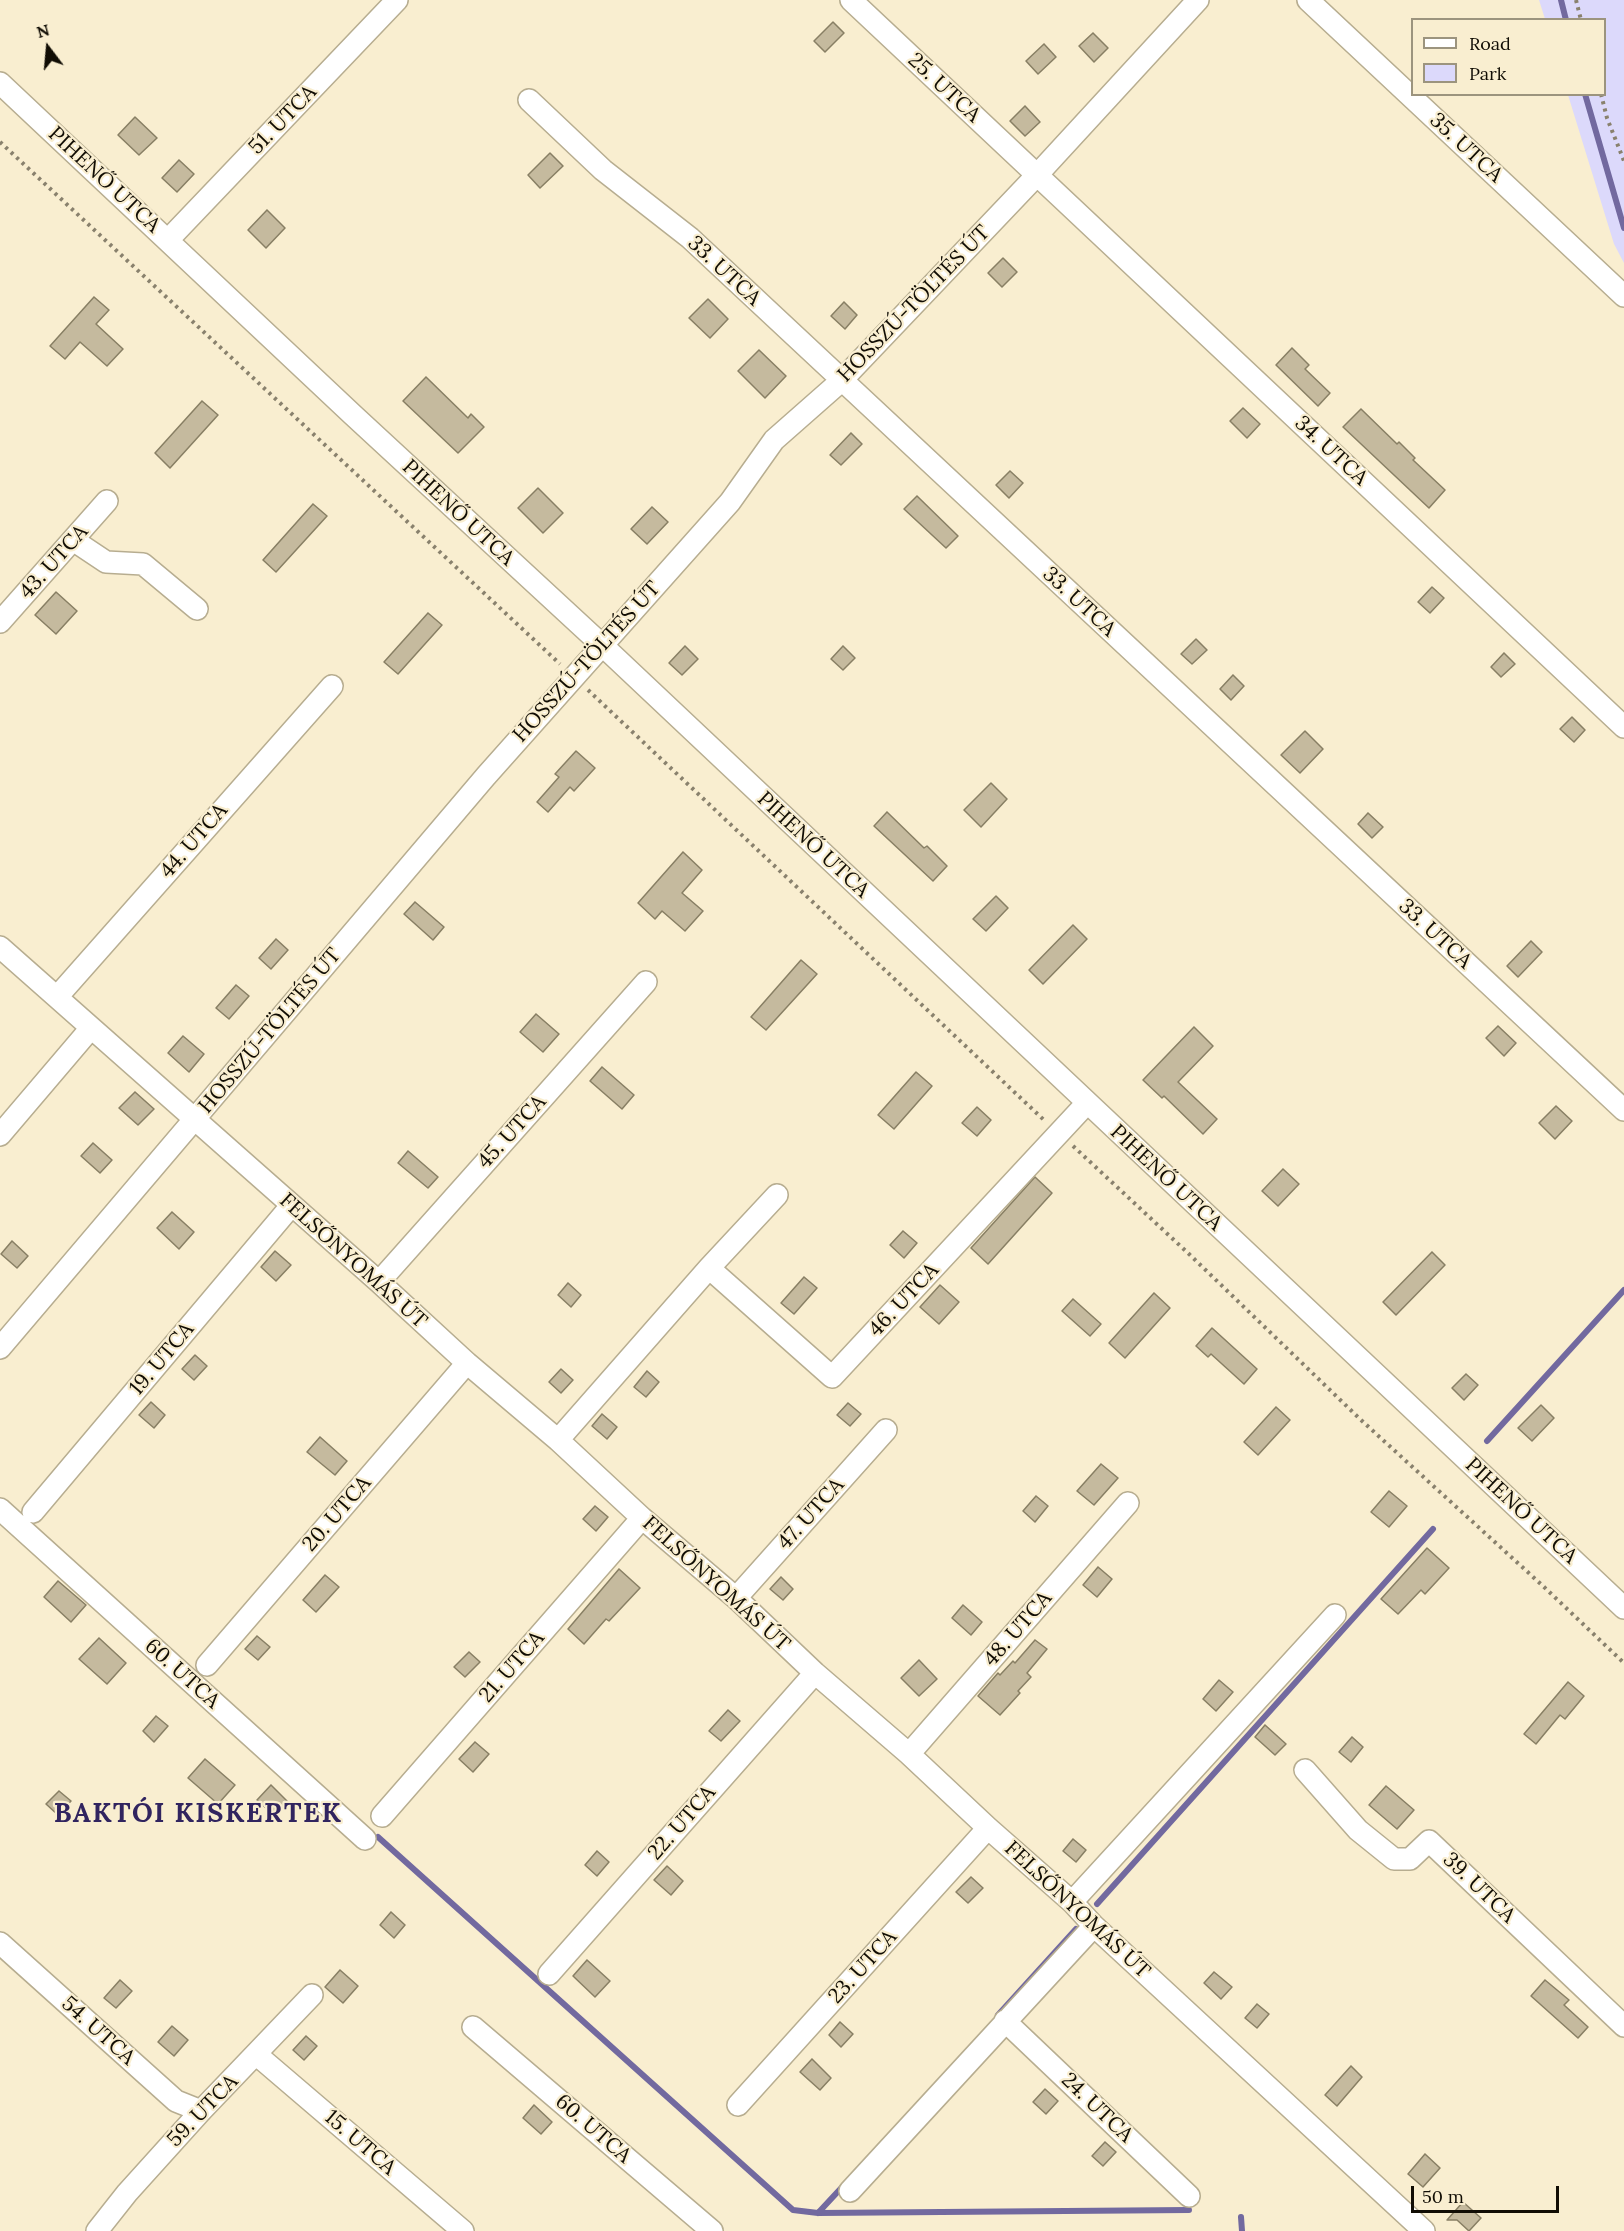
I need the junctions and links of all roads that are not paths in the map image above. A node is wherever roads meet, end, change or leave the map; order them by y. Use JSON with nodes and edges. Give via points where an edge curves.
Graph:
{"nodes":[{"id":1,"x":397,"y":0,"type":"edge"},
{"id":2,"x":851,"y":0,"type":"edge"},
{"id":3,"x":1198,"y":0,"type":"edge"},
{"id":4,"x":1308,"y":0,"type":"edge"},
{"id":5,"x":0,"y":83,"type":"edge"},
{"id":6,"x":529,"y":100,"type":"dead end"},
{"id":7,"x":1037,"y":175,"type":"junction"},
{"id":8,"x":168,"y":240,"type":"junction"},
{"id":9,"x":1624,"y":296,"type":"edge"},
{"id":10,"x":841,"y":381,"type":"junction"},
{"id":11,"x":107,"y":501,"type":"dead end"},
{"id":12,"x":73,"y":540,"type":"junction"},
{"id":13,"x":197,"y":609,"type":"dead end"},
{"id":14,"x":0,"y":622,"type":"edge"},
{"id":15,"x":602,"y":645,"type":"junction"},
{"id":16,"x":332,"y":686,"type":"dead end"},
{"id":17,"x":1624,"y":728,"type":"edge"},
{"id":18,"x":0,"y":947,"type":"edge"},
{"id":19,"x":646,"y":982,"type":"dead end"},
{"id":20,"x":57,"y":997,"type":"junction"},
{"id":21,"x":91,"y":1028,"type":"junction"},
{"id":22,"x":1087,"y":1103,"type":"junction"},
{"id":23,"x":1624,"y":1110,"type":"edge"},
{"id":24,"x":195,"y":1119,"type":"junction"},
{"id":25,"x":0,"y":1135,"type":"edge"},
{"id":26,"x":777,"y":1195,"type":"dead end"},
{"id":27,"x":291,"y":1206,"type":"junction"},
{"id":28,"x":709,"y":1268,"type":"junction"},
{"id":29,"x":379,"y":1282,"type":"junction"},
{"id":30,"x":0,"y":1348,"type":"edge"},
{"id":31,"x":467,"y":1363,"type":"junction"},
{"id":32,"x":886,"y":1431,"type":"dead end"},
{"id":33,"x":558,"y":1440,"type":"junction"},
{"id":34,"x":1128,"y":1503,"type":"dead end"},
{"id":35,"x":0,"y":1509,"type":"edge"},
{"id":36,"x":33,"y":1512,"type":"dead end"},
{"id":37,"x":642,"y":1518,"type":"junction"},
{"id":38,"x":736,"y":1598,"type":"junction"},
{"id":39,"x":1624,"y":1608,"type":"edge"},
{"id":40,"x":1335,"y":1614,"type":"dead end"},
{"id":41,"x":207,"y":1665,"type":"dead end"},
{"id":42,"x":815,"y":1673,"type":"junction"},
{"id":43,"x":909,"y":1754,"type":"junction"},
{"id":44,"x":1305,"y":1770,"type":"dead end"},
{"id":45,"x":382,"y":1816,"type":"dead end"},
{"id":46,"x":988,"y":1828,"type":"junction"},
{"id":47,"x":365,"y":1839,"type":"dead end"},
{"id":48,"x":1072,"y":1902,"type":"junction"},
{"id":49,"x":1094,"y":1926,"type":"junction"},
{"id":50,"x":0,"y":1943,"type":"edge"},
{"id":51,"x":549,"y":1974,"type":"dead end"},
{"id":52,"x":312,"y":1995,"type":"dead end"},
{"id":53,"x":1005,"y":2021,"type":"junction"},
{"id":54,"x":1624,"y":2026,"type":"edge"},
{"id":55,"x":473,"y":2027,"type":"dead end"},
{"id":56,"x":257,"y":2055,"type":"junction"},
{"id":57,"x":738,"y":2105,"type":"dead end"},
{"id":58,"x":201,"y":2111,"type":"junction"},
{"id":59,"x":850,"y":2191,"type":"dead end"},
{"id":60,"x":1190,"y":2196,"type":"dead end"},
{"id":61,"x":98,"y":2231,"type":"edge"},
{"id":62,"x":463,"y":2231,"type":"edge"},
{"id":63,"x":712,"y":2231,"type":"edge"},
{"id":64,"x":1424,"y":2231,"type":"edge"}],
"edges":[{"from":1,"to":8,"type":"street","name":"51. UTCA"},
{"from":2,"to":7,"type":"street","name":"25. UTCA"},
{"from":3,"to":7,"type":"street","name":"HOSSZÚ-TÖLTÉS ÚT"},
{"from":4,"to":9,"type":"street","name":"35. UTCA"},
{"from":5,"to":8,"type":"street","name":"PIHENŐ UTCA"},
{"from":6,"to":10,"type":"street","name":"33. UTCA","via":[[603,170],[690,238]]},
{"from":7,"to":10,"type":"street","name":"HOSSZÚ-TÖLTÉS ÚT"},
{"from":7,"to":17,"type":"street","name":"34. UTCA"},
{"from":8,"to":15,"type":"street","name":"PIHENŐ UTCA"},
{"from":10,"to":15,"type":"street","name":"HOSSZÚ-TÖLTÉS ÚT","via":[[774,440],[730,502]]},
{"from":10,"to":23,"type":"street","name":"33. UTCA"},
{"from":11,"to":12,"type":"street","name":"43. UTCA"},
{"from":12,"to":13,"type":"street","via":[[106,562],[143,564]]},
{"from":12,"to":14,"type":"street","name":"43. UTCA"},
{"from":15,"to":22,"type":"street","name":"PIHENŐ UTCA"},
{"from":15,"to":24,"type":"street","name":"HOSSZÚ-TÖLTÉS ÚT"},
{"from":16,"to":20,"type":"street","name":"44. UTCA"},
{"from":18,"to":20,"type":"street","name":"FELSŐNYOMÁS ÚT"},
{"from":19,"to":29,"type":"street","name":"45. UTCA"},
{"from":20,"to":21,"type":"street","name":"FELSŐNYOMÁS ÚT"},
{"from":21,"to":24,"type":"street","name":"FELSŐNYOMÁS ÚT"},
{"from":21,"to":25,"type":"street"},
{"from":22,"to":28,"type":"street","name":"46. UTCA","via":[[832,1377]]},
{"from":22,"to":39,"type":"street","name":"PIHENŐ UTCA"},
{"from":24,"to":27,"type":"street","name":"FELSŐNYOMÁS ÚT"},
{"from":24,"to":30,"type":"street","name":"HOSSZÚ-TÖLTÉS ÚT"},
{"from":26,"to":28,"type":"street"},
{"from":27,"to":29,"type":"street","name":"FELSŐNYOMÁS ÚT"},
{"from":27,"to":36,"type":"street","name":"19. UTCA"},
{"from":28,"to":33,"type":"street"},
{"from":29,"to":31,"type":"street","name":"FELSŐNYOMÁS ÚT"},
{"from":31,"to":33,"type":"street","name":"FELSŐNYOMÁS ÚT"},
{"from":31,"to":41,"type":"street","name":"20. UTCA"},
{"from":32,"to":38,"type":"street","name":"47. UTCA"},
{"from":33,"to":37,"type":"street","name":"FELSŐNYOMÁS ÚT"},
{"from":34,"to":43,"type":"street","name":"48. UTCA"},
{"from":35,"to":47,"type":"street","name":"60. UTCA"},
{"from":37,"to":38,"type":"street","name":"FELSŐNYOMÁS ÚT"},
{"from":37,"to":45,"type":"street","name":"21. UTCA"},
{"from":38,"to":42,"type":"street","name":"FELSŐNYOMÁS ÚT"},
{"from":40,"to":48,"type":"street"},
{"from":42,"to":43,"type":"street","name":"FELSŐNYOMÁS ÚT"},
{"from":42,"to":51,"type":"street","name":"22. UTCA"},
{"from":43,"to":46,"type":"street","name":"FELSŐNYOMÁS ÚT"},
{"from":44,"to":54,"type":"street","name":"39. UTCA","via":[[1358,1830],[1394,1859],[1410,1859],[1429,1840]]},
{"from":46,"to":48,"type":"street","name":"FELSŐNYOMÁS ÚT"},
{"from":46,"to":57,"type":"street","name":"23. UTCA"},
{"from":48,"to":49,"type":"street","name":"FELSŐNYOMÁS ÚT"},
{"from":49,"to":53,"type":"street"},
{"from":49,"to":64,"type":"street","name":"FELSŐNYOMÁS ÚT"},
{"from":50,"to":58,"type":"street","name":"54. UTCA","via":[[176,2101]]},
{"from":52,"to":56,"type":"street","name":"59. UTCA"},
{"from":53,"to":59,"type":"street"},
{"from":53,"to":60,"type":"street","name":"24. UTCA"},
{"from":55,"to":63,"type":"street","name":"60. UTCA"},
{"from":56,"to":58,"type":"street","name":"59. UTCA"},
{"from":56,"to":62,"type":"street","name":"15. UTCA"},
{"from":58,"to":61,"type":"street","name":"59. UTCA"}]}
